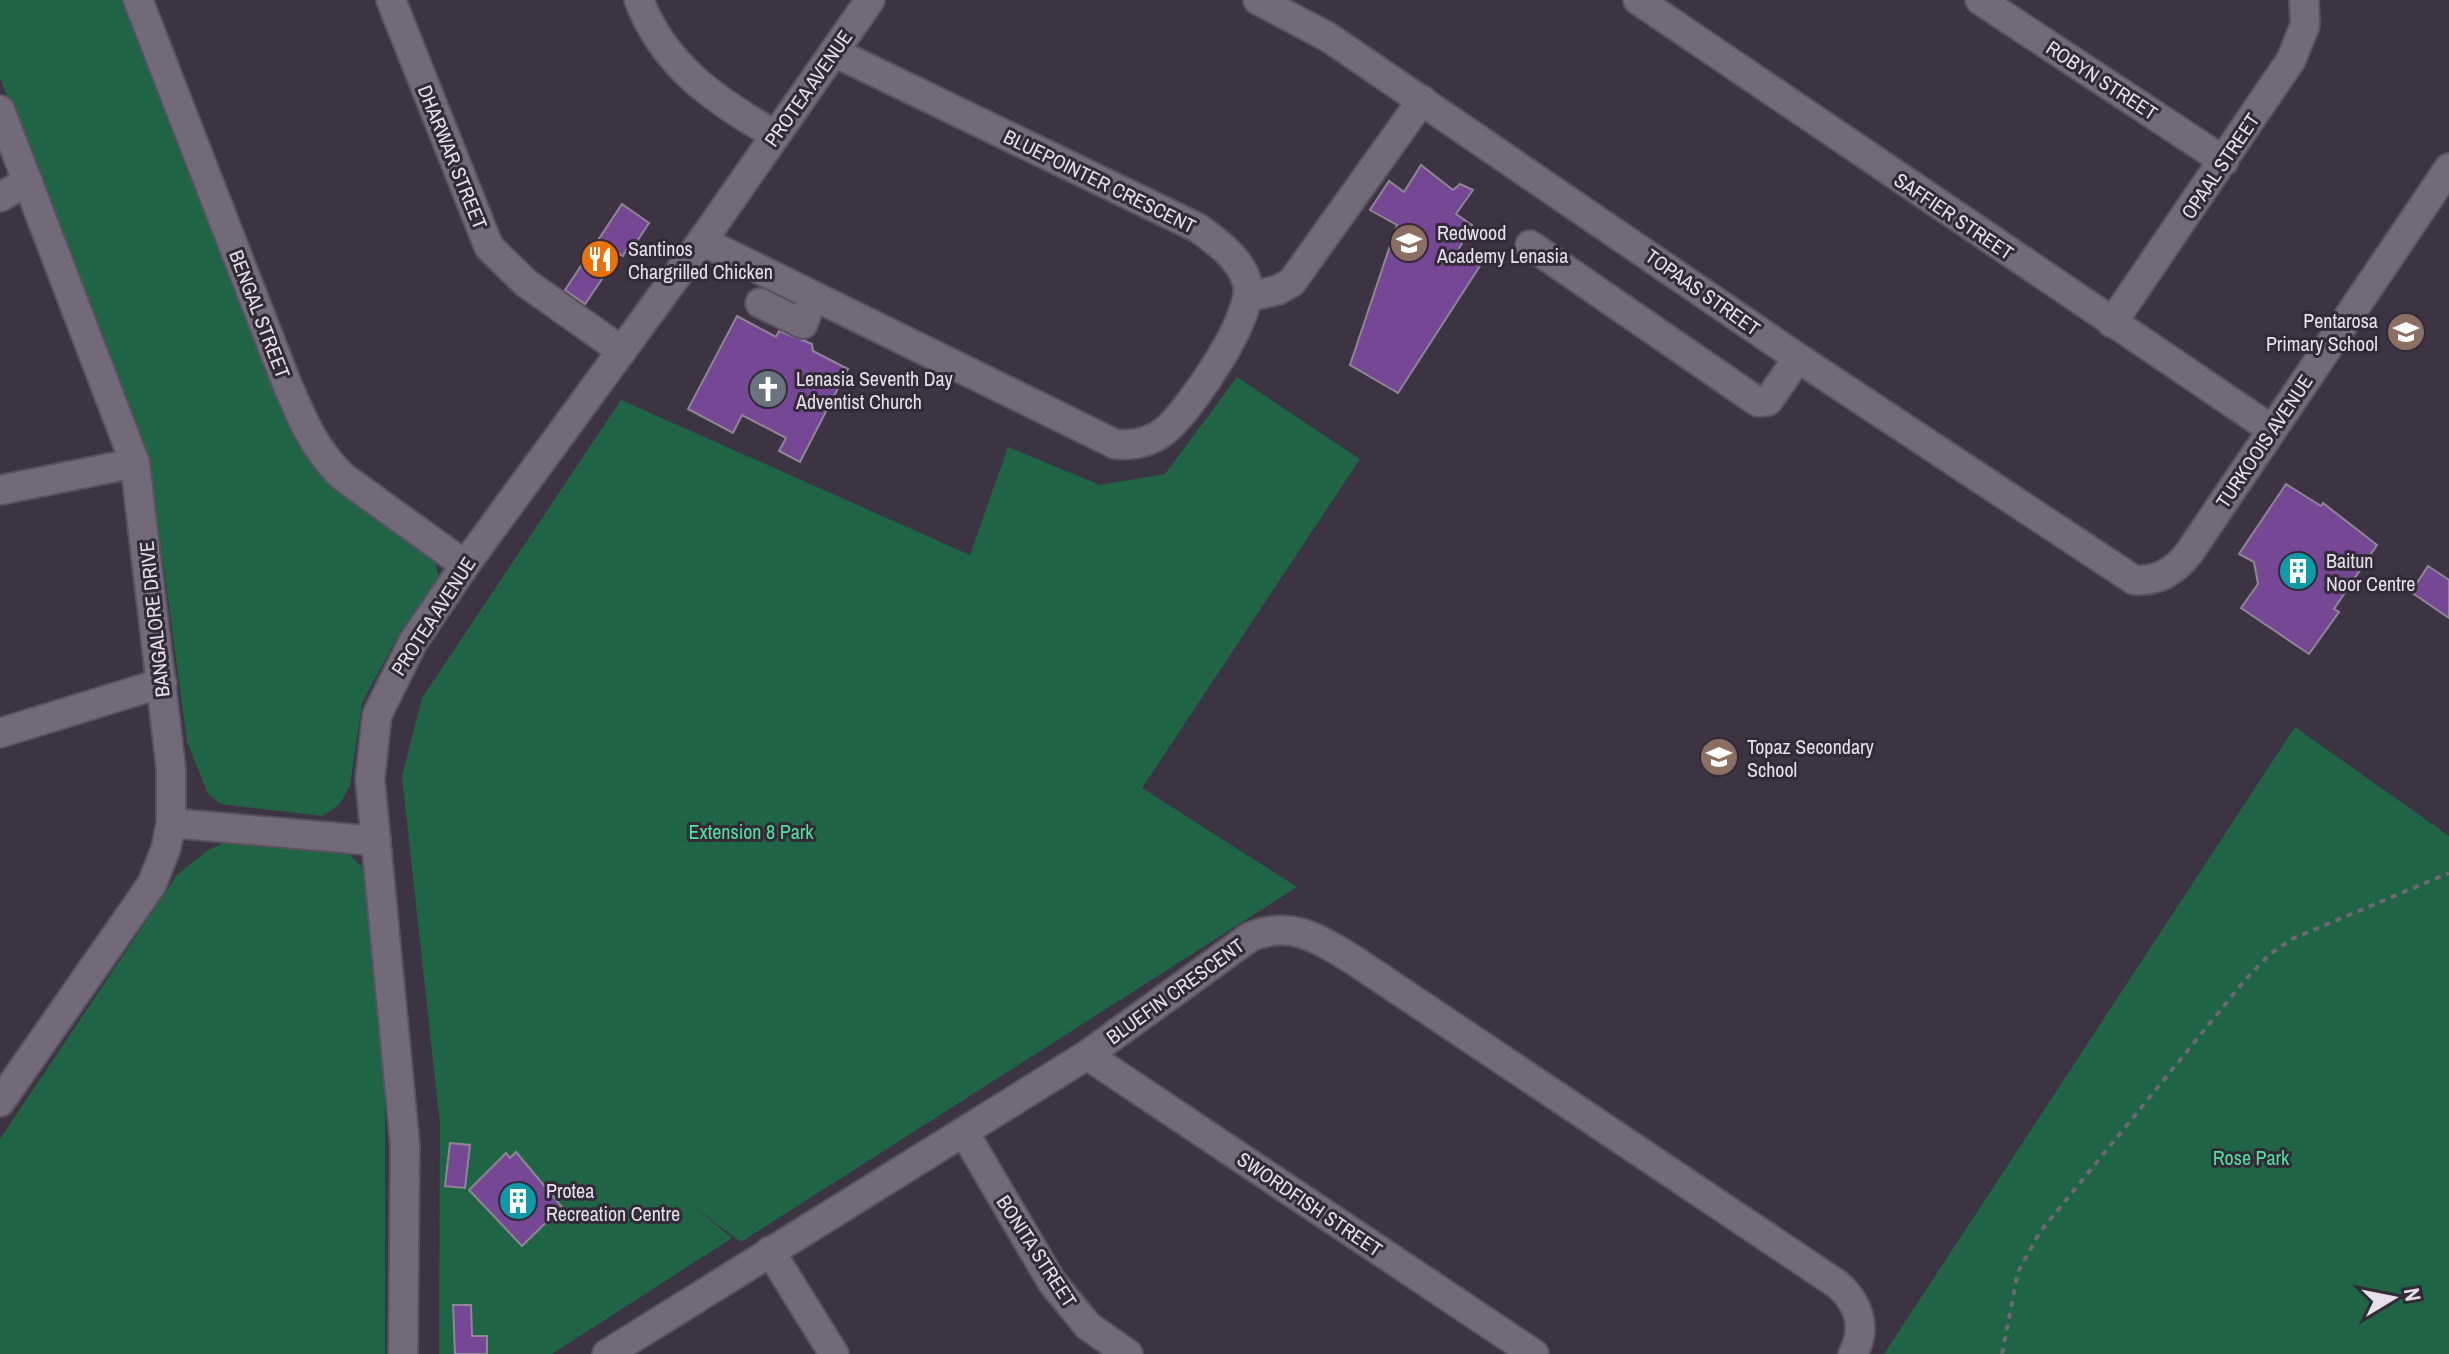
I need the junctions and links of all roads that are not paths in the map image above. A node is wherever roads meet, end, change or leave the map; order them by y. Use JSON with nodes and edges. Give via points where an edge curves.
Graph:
{"nodes":[{"id":1,"x":138,"y":0,"type":"edge"},
{"id":2,"x":391,"y":0,"type":"edge"},
{"id":3,"x":639,"y":0,"type":"edge"},
{"id":4,"x":870,"y":0,"type":"edge"},
{"id":5,"x":1258,"y":0,"type":"edge"},
{"id":6,"x":1638,"y":0,"type":"edge"},
{"id":7,"x":1980,"y":0,"type":"edge"},
{"id":8,"x":2304,"y":0,"type":"edge"},
{"id":9,"x":834,"y":52,"type":"junction"},
{"id":10,"x":1422,"y":100,"type":"junction"},
{"id":11,"x":0,"y":110,"type":"edge"},
{"id":12,"x":775,"y":135,"type":"junction"},
{"id":13,"x":2224,"y":161,"type":"junction"},
{"id":14,"x":2449,"y":168,"type":"edge"},
{"id":15,"x":28,"y":181,"type":"junction"},
{"id":16,"x":0,"y":197,"type":"edge"},
{"id":17,"x":702,"y":241,"type":"junction"},
{"id":18,"x":1530,"y":245,"type":"dead end"},
{"id":19,"x":813,"y":297,"type":"junction"},
{"id":20,"x":1249,"y":297,"type":"junction"},
{"id":21,"x":760,"y":303,"type":"dead end"},
{"id":22,"x":2112,"y":323,"type":"junction"},
{"id":23,"x":622,"y":351,"type":"junction"},
{"id":24,"x":1798,"y":358,"type":"junction"},
{"id":25,"x":2271,"y":429,"type":"junction"},
{"id":26,"x":135,"y":463,"type":"junction"},
{"id":27,"x":0,"y":490,"type":"edge"},
{"id":28,"x":465,"y":565,"type":"junction"},
{"id":29,"x":2147,"y":581,"type":"joint"},
{"id":30,"x":162,"y":683,"type":"junction"},
{"id":31,"x":0,"y":733,"type":"edge"},
{"id":32,"x":171,"y":823,"type":"junction"},
{"id":33,"x":376,"y":841,"type":"junction"},
{"id":34,"x":1087,"y":1055,"type":"junction"},
{"id":35,"x":0,"y":1102,"type":"edge"},
{"id":36,"x":964,"y":1132,"type":"junction"},
{"id":37,"x":770,"y":1251,"type":"junction"},
{"id":38,"x":403,"y":1354,"type":"edge"},
{"id":39,"x":607,"y":1354,"type":"edge"},
{"id":40,"x":834,"y":1354,"type":"edge"},
{"id":41,"x":1128,"y":1354,"type":"edge"},
{"id":42,"x":1534,"y":1354,"type":"edge"},
{"id":43,"x":1853,"y":1354,"type":"edge"}],
"edges":[{"from":1,"to":28,"type":"street","name":"BENGAL STREET","via":[[315,444],[343,477]]},
{"from":2,"to":23,"type":"street","name":"DHARWAR STREET","via":[[489,247],[526,283]]},
{"from":3,"to":12,"type":"street","via":[[657,39],[680,68]]},
{"from":4,"to":9,"type":"street","name":"PROTEA AVENUE"},
{"from":5,"to":10,"type":"street","name":"TOPAAS STREET","via":[[1328,37]]},
{"from":6,"to":22,"type":"street","name":"SAFFIER STREET"},
{"from":7,"to":13,"type":"street","name":"ROBYN STREET"},
{"from":8,"to":13,"type":"street","name":"OPAAL STREET","via":[[2305,25],[2291,60]]},
{"from":9,"to":12,"type":"street","name":"PROTEA AVENUE"},
{"from":9,"to":20,"type":"street","name":"BLUEPOINTER CRESCENT","via":[[1198,228],[1233,258],[1248,283]]},
{"from":10,"to":20,"type":"street","via":[[1292,282]]},
{"from":10,"to":24,"type":"street","name":"TOPAAS STREET"},
{"from":11,"to":15,"type":"street","name":"BANGALORE DRIVE"},
{"from":12,"to":17,"type":"street","name":"PROTEA AVENUE"},
{"from":13,"to":22,"type":"street","name":"OPAAL STREET"},
{"from":14,"to":25,"type":"street","name":"TURKOOIS AVENUE"},
{"from":15,"to":16,"type":"street"},
{"from":15,"to":26,"type":"street","name":"BANGALORE DRIVE"},
{"from":17,"to":19,"type":"street"},
{"from":17,"to":23,"type":"street","name":"PROTEA AVENUE"},
{"from":18,"to":24,"type":"street","via":[[1758,402],[1768,401]]},
{"from":19,"to":20,"type":"street","via":[[1010,390],[1102,440],[1128,445],[1155,438],[1168,428],[1239,327]]},
{"from":19,"to":21,"type":"street","via":[[803,324]]},
{"from":22,"to":25,"type":"street","name":"SAFFIER STREET"},
{"from":23,"to":28,"type":"street","name":"PROTEA AVENUE"},
{"from":24,"to":29,"type":"street","name":"TOPAAS STREET","via":[[2106,564],[2134,580]]},
{"from":25,"to":29,"type":"street","name":"TURKOOIS AVENUE","via":[[2178,567]]},
{"from":26,"to":27,"type":"street"},
{"from":26,"to":30,"type":"street","name":"BANGALORE DRIVE"},
{"from":28,"to":33,"type":"street","name":"PROTEA AVENUE","via":[[413,642],[377,715],[370,779]]},
{"from":30,"to":31,"type":"street"},
{"from":30,"to":32,"type":"street","name":"BANGALORE DRIVE"},
{"from":32,"to":33,"type":"street"},
{"from":32,"to":35,"type":"street","name":"BANGALORE DRIVE","via":[[161,862],[135,912]]},
{"from":33,"to":38,"type":"street","name":"PROTEA AVENUE","via":[[403,1094]]},
{"from":34,"to":36,"type":"street","name":"BLUEFIN CRESCENT"},
{"from":34,"to":42,"type":"street","name":"SWORDFISH STREET"},
{"from":34,"to":43,"type":"street","name":"BLUEFIN CRESCENT","via":[[1250,937],[1276,929],[1306,932],[1837,1284],[1858,1315],[1861,1329]]},
{"from":36,"to":37,"type":"street","name":"BLUEFIN CRESCENT"},
{"from":36,"to":41,"type":"street","name":"BONITA STREET","via":[[1052,1282],[1088,1326]]},
{"from":37,"to":39,"type":"street","name":"BLUEFIN CRESCENT"},
{"from":37,"to":40,"type":"street"}]}
